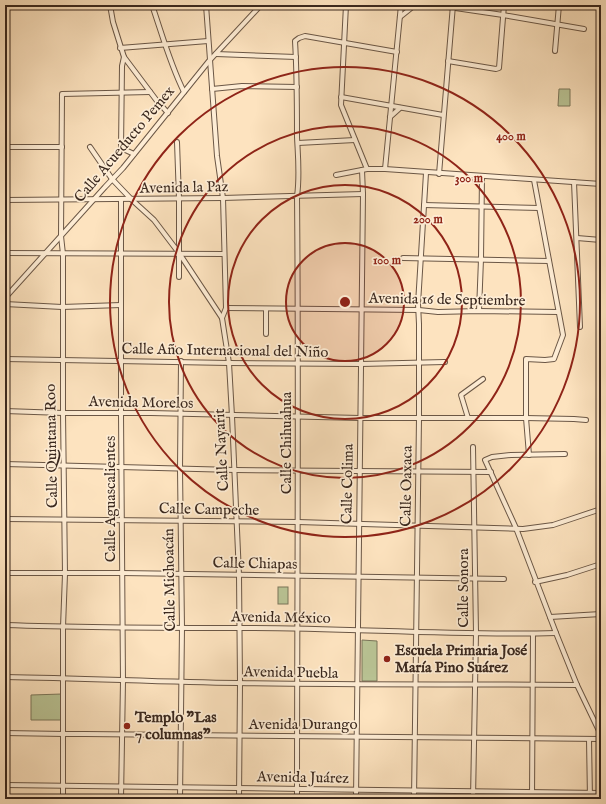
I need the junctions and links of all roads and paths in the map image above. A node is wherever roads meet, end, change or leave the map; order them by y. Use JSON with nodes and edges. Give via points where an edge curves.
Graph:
{"nodes":[{"id":1,"x":110,"y":5,"type":"edge"},
{"id":2,"x":152,"y":5,"type":"edge"},
{"id":3,"x":206,"y":5,"type":"edge"},
{"id":4,"x":262,"y":5,"type":"edge"},
{"id":5,"x":346,"y":5,"type":"edge"},
{"id":6,"x":401,"y":5,"type":"edge"},
{"id":7,"x":415,"y":5,"type":"edge"},
{"id":8,"x":435,"y":5,"type":"edge"},
{"id":9,"x":504,"y":5,"type":"edge"},
{"id":10,"x":559,"y":5,"type":"edge"},
{"id":11,"x":453,"y":7,"type":"edge"},
{"id":12,"x":503,"y":15,"type":"junction"},
{"id":13,"x":400,"y":17,"type":"junction"},
{"id":14,"x":557,"y":25,"type":"junction"},
{"id":15,"x":584,"y":29,"type":"dead end"},
{"id":16,"x":208,"y":41,"type":"junction"},
{"id":17,"x":344,"y":43,"type":"junction"},
{"id":18,"x":166,"y":44,"type":"junction"},
{"id":19,"x":120,"y":48,"type":"junction"},
{"id":20,"x":396,"y":52,"type":"junction"},
{"id":21,"x":555,"y":52,"type":"dead end"},
{"id":22,"x":216,"y":54,"type":"junction"},
{"id":23,"x":296,"y":57,"type":"junction"},
{"id":24,"x":124,"y":58,"type":"junction"},
{"id":25,"x":209,"y":61,"type":"junction"},
{"id":26,"x":448,"y":61,"type":"junction"},
{"id":27,"x":297,"y":87,"type":"junction"},
{"id":28,"x":212,"y":89,"type":"junction"},
{"id":29,"x":122,"y":92,"type":"junction"},
{"id":30,"x":150,"y":92,"type":"junction"},
{"id":31,"x":184,"y":92,"type":"junction"},
{"id":32,"x":341,"y":97,"type":"junction"},
{"id":33,"x":392,"y":106,"type":"junction"},
{"id":34,"x":400,"y":108,"type":"junction"},
{"id":35,"x":168,"y":113,"type":"junction"},
{"id":36,"x":443,"y":115,"type":"junction"},
{"id":37,"x":390,"y":117,"type":"junction"},
{"id":38,"x":355,"y":140,"type":"junction"},
{"id":39,"x":177,"y":142,"type":"dead end"},
{"id":40,"x":298,"y":142,"type":"junction"},
{"id":41,"x":5,"y":147,"type":"edge"},
{"id":42,"x":90,"y":147,"type":"dead end"},
{"id":43,"x":62,"y":148,"type":"junction"},
{"id":44,"x":134,"y":154,"type":"junction"},
{"id":45,"x":365,"y":169,"type":"junction"},
{"id":46,"x":385,"y":169,"type":"junction"},
{"id":47,"x":426,"y":173,"type":"junction"},
{"id":48,"x":438,"y":174,"type":"junction"},
{"id":49,"x":336,"y":175,"type":"dead end"},
{"id":50,"x":482,"y":176,"type":"junction"},
{"id":51,"x":112,"y":179,"type":"junction"},
{"id":52,"x":534,"y":180,"type":"junction"},
{"id":53,"x":574,"y":182,"type":"junction"},
{"id":54,"x":601,"y":184,"type":"edge"},
{"id":55,"x":363,"y":194,"type":"junction"},
{"id":56,"x":297,"y":196,"type":"junction"},
{"id":57,"x":223,"y":198,"type":"junction"},
{"id":58,"x":179,"y":199,"type":"junction"},
{"id":59,"x":5,"y":200,"type":"edge"},
{"id":60,"x":93,"y":200,"type":"junction"},
{"id":61,"x":121,"y":200,"type":"junction"},
{"id":62,"x":131,"y":200,"type":"junction"},
{"id":63,"x":62,"y":201,"type":"junction"},
{"id":64,"x":424,"y":205,"type":"junction"},
{"id":65,"x":482,"y":206,"type":"junction"},
{"id":66,"x":539,"y":208,"type":"junction"},
{"id":67,"x":61,"y":236,"type":"junction"},
{"id":68,"x":577,"y":238,"type":"junction"},
{"id":69,"x":601,"y":240,"type":"edge"},
{"id":70,"x":5,"y":253,"type":"edge"},
{"id":71,"x":179,"y":253,"type":"junction"},
{"id":72,"x":46,"y":254,"type":"junction"},
{"id":73,"x":63,"y":254,"type":"junction"},
{"id":74,"x":121,"y":254,"type":"junction"},
{"id":75,"x":224,"y":254,"type":"junction"},
{"id":76,"x":403,"y":258,"type":"dead end"},
{"id":77,"x":421,"y":258,"type":"junction"},
{"id":78,"x":481,"y":259,"type":"junction"},
{"id":79,"x":549,"y":261,"type":"junction"},
{"id":80,"x":179,"y":277,"type":"dead end"},
{"id":81,"x":5,"y":298,"type":"edge"},
{"id":82,"x":5,"y":304,"type":"edge"},
{"id":83,"x":121,"y":305,"type":"junction"},
{"id":84,"x":62,"y":307,"type":"junction"},
{"id":85,"x":226,"y":308,"type":"junction"},
{"id":86,"x":266,"y":309,"type":"junction"},
{"id":87,"x":298,"y":309,"type":"junction"},
{"id":88,"x":362,"y":309,"type":"junction"},
{"id":89,"x":419,"y":310,"type":"junction"},
{"id":90,"x":479,"y":311,"type":"junction"},
{"id":91,"x":558,"y":312,"type":"junction"},
{"id":92,"x":222,"y":318,"type":"junction"},
{"id":93,"x":580,"y":327,"type":"dead end"},
{"id":94,"x":266,"y":334,"type":"dead end"},
{"id":95,"x":5,"y":359,"type":"edge"},
{"id":96,"x":63,"y":360,"type":"junction"},
{"id":97,"x":122,"y":360,"type":"junction"},
{"id":98,"x":181,"y":361,"type":"junction"},
{"id":99,"x":298,"y":362,"type":"junction"},
{"id":100,"x":419,"y":362,"type":"junction"},
{"id":101,"x":445,"y":362,"type":"dead end"},
{"id":102,"x":228,"y":363,"type":"junction"},
{"id":103,"x":361,"y":364,"type":"junction"},
{"id":104,"x":483,"y":379,"type":"dead end"},
{"id":105,"x":5,"y":411,"type":"edge"},
{"id":106,"x":62,"y":413,"type":"junction"},
{"id":107,"x":121,"y":413,"type":"junction"},
{"id":108,"x":181,"y":414,"type":"junction"},
{"id":109,"x":232,"y":416,"type":"junction"},
{"id":110,"x":298,"y":416,"type":"junction"},
{"id":111,"x":360,"y":418,"type":"junction"},
{"id":112,"x":419,"y":418,"type":"junction"},
{"id":113,"x":468,"y":418,"type":"junction"},
{"id":114,"x":526,"y":418,"type":"junction"},
{"id":115,"x":586,"y":420,"type":"dead end"},
{"id":116,"x":473,"y":447,"type":"dead end"},
{"id":117,"x":564,"y":454,"type":"dead end"},
{"id":118,"x":529,"y":455,"type":"junction"},
{"id":119,"x":5,"y":464,"type":"edge"},
{"id":120,"x":64,"y":465,"type":"junction"},
{"id":121,"x":122,"y":467,"type":"junction"},
{"id":122,"x":180,"y":469,"type":"junction"},
{"id":123,"x":235,"y":470,"type":"junction"},
{"id":124,"x":299,"y":470,"type":"junction"},
{"id":125,"x":359,"y":471,"type":"junction"},
{"id":126,"x":418,"y":472,"type":"junction"},
{"id":127,"x":474,"y":472,"type":"junction"},
{"id":128,"x":491,"y":472,"type":"junction"},
{"id":129,"x":601,"y":509,"type":"edge"},
{"id":130,"x":5,"y":519,"type":"edge"},
{"id":131,"x":64,"y":519,"type":"junction"},
{"id":132,"x":122,"y":519,"type":"junction"},
{"id":133,"x":181,"y":521,"type":"junction"},
{"id":134,"x":236,"y":522,"type":"junction"},
{"id":135,"x":298,"y":522,"type":"junction"},
{"id":136,"x":359,"y":524,"type":"junction"},
{"id":137,"x":418,"y":526,"type":"junction"},
{"id":138,"x":475,"y":527,"type":"junction"},
{"id":139,"x":516,"y":528,"type":"junction"},
{"id":140,"x":601,"y":564,"type":"edge"},
{"id":141,"x":5,"y":573,"type":"edge"},
{"id":142,"x":122,"y":573,"type":"junction"},
{"id":143,"x":65,"y":574,"type":"junction"},
{"id":144,"x":182,"y":574,"type":"junction"},
{"id":145,"x":239,"y":575,"type":"junction"},
{"id":146,"x":298,"y":576,"type":"junction"},
{"id":147,"x":358,"y":577,"type":"junction"},
{"id":148,"x":417,"y":578,"type":"junction"},
{"id":149,"x":474,"y":579,"type":"junction"},
{"id":150,"x":504,"y":579,"type":"dead end"},
{"id":151,"x":536,"y":582,"type":"junction"},
{"id":152,"x":601,"y":614,"type":"edge"},
{"id":153,"x":550,"y":617,"type":"junction"},
{"id":154,"x":5,"y":618,"type":"edge"},
{"id":155,"x":5,"y":625,"type":"edge"},
{"id":156,"x":63,"y":627,"type":"junction"},
{"id":157,"x":122,"y":628,"type":"junction"},
{"id":158,"x":182,"y":628,"type":"junction"},
{"id":159,"x":240,"y":629,"type":"junction"},
{"id":160,"x":297,"y":629,"type":"junction"},
{"id":161,"x":358,"y":631,"type":"junction"},
{"id":162,"x":416,"y":632,"type":"junction"},
{"id":163,"x":476,"y":633,"type":"junction"},
{"id":164,"x":556,"y":633,"type":"junction"},
{"id":165,"x":534,"y":634,"type":"junction"},
{"id":166,"x":5,"y":677,"type":"edge"},
{"id":167,"x":64,"y":678,"type":"junction"},
{"id":168,"x":123,"y":681,"type":"junction"},
{"id":169,"x":181,"y":682,"type":"junction"},
{"id":170,"x":240,"y":683,"type":"junction"},
{"id":171,"x":297,"y":684,"type":"junction"},
{"id":172,"x":358,"y":684,"type":"junction"},
{"id":173,"x":416,"y":685,"type":"junction"},
{"id":174,"x":475,"y":685,"type":"junction"},
{"id":175,"x":532,"y":685,"type":"junction"},
{"id":176,"x":578,"y":685,"type":"junction"},
{"id":177,"x":5,"y":733,"type":"edge"},
{"id":178,"x":64,"y":734,"type":"junction"},
{"id":179,"x":122,"y":734,"type":"junction"},
{"id":180,"x":601,"y":735,"type":"edge"},
{"id":181,"x":180,"y":736,"type":"junction"},
{"id":182,"x":240,"y":736,"type":"junction"},
{"id":183,"x":297,"y":736,"type":"junction"},
{"id":184,"x":357,"y":736,"type":"junction"},
{"id":185,"x":414,"y":738,"type":"junction"},
{"id":186,"x":474,"y":738,"type":"junction"},
{"id":187,"x":532,"y":738,"type":"junction"},
{"id":188,"x":589,"y":739,"type":"junction"},
{"id":189,"x":601,"y":739,"type":"edge"},
{"id":190,"x":5,"y":754,"type":"edge"},
{"id":191,"x":5,"y":785,"type":"edge"},
{"id":192,"x":63,"y":786,"type":"junction"},
{"id":193,"x":121,"y":786,"type":"junction"},
{"id":194,"x":180,"y":787,"type":"junction"},
{"id":195,"x":240,"y":787,"type":"junction"},
{"id":196,"x":297,"y":788,"type":"junction"},
{"id":197,"x":356,"y":790,"type":"junction"},
{"id":198,"x":414,"y":791,"type":"junction"},
{"id":199,"x":473,"y":792,"type":"junction"},
{"id":200,"x":532,"y":792,"type":"junction"},
{"id":201,"x":590,"y":793,"type":"junction"},
{"id":202,"x":601,"y":793,"type":"edge"},
{"id":203,"x":63,"y":799,"type":"edge"},
{"id":204,"x":121,"y":799,"type":"edge"},
{"id":205,"x":180,"y":799,"type":"edge"},
{"id":206,"x":239,"y":799,"type":"edge"},
{"id":207,"x":297,"y":799,"type":"edge"},
{"id":208,"x":356,"y":799,"type":"edge"},
{"id":209,"x":414,"y":799,"type":"edge"},
{"id":210,"x":473,"y":799,"type":"edge"},
{"id":211,"x":532,"y":799,"type":"edge"},
{"id":212,"x":590,"y":799,"type":"edge"}],
"edges":[{"from":1,"to":19,"type":"street"},
{"from":2,"to":18,"type":"street"},
{"from":3,"to":16,"type":"street"},
{"from":4,"to":22,"type":"street","name":"Calle Acueducto Pemex"},
{"from":5,"to":17,"type":"street"},
{"from":6,"to":13,"type":"street"},
{"from":7,"to":13,"type":"street"},
{"from":8,"to":11,"type":"street"},
{"from":9,"to":12,"type":"street"},
{"from":10,"to":14,"type":"street"},
{"from":11,"to":12,"type":"street"},
{"from":11,"to":26,"type":"street"},
{"from":12,"to":14,"type":"street"},
{"from":12,"to":26,"type":"street","via":[[499,68]]},
{"from":13,"to":20,"type":"street"},
{"from":14,"to":15,"type":"street"},
{"from":14,"to":21,"type":"street"},
{"from":16,"to":18,"type":"street"},
{"from":16,"to":25,"type":"street"},
{"from":17,"to":20,"type":"street"},
{"from":17,"to":23,"type":"street","name":"Calle Chihuahua","via":[[305,36],[296,41]]},
{"from":17,"to":32,"type":"street"},
{"from":18,"to":19,"type":"street"},
{"from":18,"to":31,"type":"street"},
{"from":19,"to":24,"type":"street"},
{"from":20,"to":33,"type":"street"},
{"from":22,"to":23,"type":"street"},
{"from":22,"to":25,"type":"street","name":"Calle Acueducto Pemex"},
{"from":23,"to":27,"type":"street","name":"Calle Chihuahua"},
{"from":24,"to":29,"type":"street"},
{"from":24,"to":30,"type":"street"},
{"from":25,"to":28,"type":"street"},
{"from":25,"to":31,"type":"street","name":"Calle Acueducto Pemex"},
{"from":26,"to":36,"type":"street"},
{"from":27,"to":28,"type":"street","via":[[242,86]]},
{"from":27,"to":40,"type":"street","name":"Calle Chihuahua"},
{"from":28,"to":57,"type":"street"},
{"from":29,"to":30,"type":"street"},
{"from":29,"to":43,"type":"street","name":"Calle Quintana Roo","via":[[62,94]]},
{"from":29,"to":44,"type":"street","via":[[120,148]]},
{"from":30,"to":35,"type":"street"},
{"from":31,"to":35,"type":"street","name":"Calle Acueducto Pemex"},
{"from":32,"to":33,"type":"street"},
{"from":32,"to":38,"type":"street","via":[[341,105]]},
{"from":33,"to":34,"type":"street"},
{"from":33,"to":37,"type":"street"},
{"from":34,"to":36,"type":"street"},
{"from":34,"to":37,"type":"street"},
{"from":35,"to":44,"type":"street","name":"Calle Acueducto Pemex"},
{"from":36,"to":48,"type":"street"},
{"from":37,"to":46,"type":"street"},
{"from":38,"to":40,"type":"street"},
{"from":38,"to":45,"type":"street"},
{"from":39,"to":58,"type":"street"},
{"from":40,"to":56,"type":"street","name":"Calle Chihuahua"},
{"from":41,"to":43,"type":"street"},
{"from":42,"to":51,"type":"street","name":"Calle Nayarit"},
{"from":43,"to":63,"type":"street","name":"Calle Quintana Roo"},
{"from":44,"to":51,"type":"street","name":"Calle Acueducto Pemex"},
{"from":45,"to":46,"type":"street"},
{"from":45,"to":49,"type":"street"},
{"from":45,"to":55,"type":"street","name":"Calle Colima"},
{"from":46,"to":47,"type":"street"},
{"from":47,"to":48,"type":"street"},
{"from":47,"to":64,"type":"street","name":"Calle Oaxaca"},
{"from":48,"to":50,"type":"street"},
{"from":50,"to":52,"type":"street"},
{"from":50,"to":65,"type":"street"},
{"from":51,"to":60,"type":"street","name":"Calle Acueducto Pemex"},
{"from":51,"to":62,"type":"street","name":"Calle Nayarit"},
{"from":52,"to":53,"type":"street"},
{"from":52,"to":66,"type":"street"},
{"from":53,"to":54,"type":"street"},
{"from":53,"to":68,"type":"street"},
{"from":55,"to":56,"type":"street","name":"Avenida la Paz"},
{"from":55,"to":88,"type":"street","name":"Calle Colima"},
{"from":56,"to":57,"type":"street","name":"Avenida la Paz"},
{"from":56,"to":87,"type":"street","name":"Calle Chihuahua"},
{"from":57,"to":58,"type":"street","name":"Avenida la Paz"},
{"from":57,"to":75,"type":"street"},
{"from":58,"to":62,"type":"street","name":"Avenida la Paz"},
{"from":58,"to":71,"type":"street"},
{"from":59,"to":63,"type":"street","name":"Avenida la Paz"},
{"from":60,"to":61,"type":"street","name":"Avenida la Paz"},
{"from":60,"to":63,"type":"street","name":"Avenida la Paz"},
{"from":60,"to":67,"type":"street","name":"Calle Acueducto Pemex"},
{"from":61,"to":62,"type":"street","name":"Avenida la Paz"},
{"from":61,"to":74,"type":"street","name":"Calle Aguascalientes"},
{"from":62,"to":71,"type":"street","name":"Calle Nayarit","via":[[154,220]]},
{"from":63,"to":67,"type":"street","name":"Calle Quintana Roo"},
{"from":64,"to":65,"type":"street"},
{"from":64,"to":77,"type":"street","name":"Calle Oaxaca"},
{"from":65,"to":66,"type":"street"},
{"from":65,"to":78,"type":"street"},
{"from":66,"to":79,"type":"street"},
{"from":67,"to":72,"type":"street","name":"Calle Acueducto Pemex"},
{"from":67,"to":73,"type":"street","name":"Calle Quintana Roo"},
{"from":68,"to":69,"type":"street"},
{"from":68,"to":93,"type":"street"},
{"from":70,"to":72,"type":"street"},
{"from":71,"to":74,"type":"street"},
{"from":71,"to":75,"type":"street"},
{"from":71,"to":80,"type":"street"},
{"from":71,"to":92,"type":"street","name":"Calle Nayarit"},
{"from":72,"to":73,"type":"street"},
{"from":72,"to":81,"type":"street","name":"Calle Acueducto Pemex"},
{"from":73,"to":74,"type":"street"},
{"from":73,"to":84,"type":"street","name":"Calle Quintana Roo"},
{"from":74,"to":83,"type":"street","name":"Calle Aguascalientes"},
{"from":75,"to":85,"type":"street"},
{"from":76,"to":77,"type":"street"},
{"from":77,"to":78,"type":"street"},
{"from":77,"to":89,"type":"street","name":"Calle Oaxaca"},
{"from":78,"to":79,"type":"street"},
{"from":78,"to":90,"type":"street"},
{"from":79,"to":91,"type":"street"},
{"from":82,"to":84,"type":"street"},
{"from":83,"to":84,"type":"street"},
{"from":83,"to":97,"type":"street","name":"Calle Aguascalientes"},
{"from":84,"to":96,"type":"street","name":"Calle Quintana Roo"},
{"from":85,"to":86,"type":"street","name":"Avenida 16 de Septiembre"},
{"from":85,"to":92,"type":"street"},
{"from":86,"to":87,"type":"street","name":"Avenida 16 de Septiembre"},
{"from":86,"to":94,"type":"street"},
{"from":87,"to":88,"type":"street","name":"Avenida 16 de Septiembre"},
{"from":87,"to":99,"type":"street","name":"Calle Chihuahua"},
{"from":88,"to":89,"type":"street","name":"Avenida 16 de Septiembre"},
{"from":88,"to":103,"type":"street","name":"Calle Colima"},
{"from":89,"to":90,"type":"street","name":"Avenida 16 de Septiembre"},
{"from":89,"to":100,"type":"street","name":"Calle Oaxaca"},
{"from":90,"to":91,"type":"street","name":"Avenida 16 de Septiembre"},
{"from":91,"to":114,"type":"street","via":[[562,335],[554,359],[526,359]]},
{"from":92,"to":102,"type":"street","name":"Calle Nayarit"},
{"from":95,"to":96,"type":"street","name":"Calle Año Internacional del Niño"},
{"from":96,"to":97,"type":"street","name":"Calle Año Internacional del Niño"},
{"from":96,"to":106,"type":"street","name":"Calle Quintana Roo"},
{"from":97,"to":98,"type":"street","name":"Calle Año Internacional del Niño"},
{"from":97,"to":107,"type":"street","name":"Calle Aguascalientes"},
{"from":98,"to":102,"type":"street","name":"Calle Año Internacional del Niño"},
{"from":98,"to":108,"type":"street","name":"Calle Michoacán"},
{"from":99,"to":102,"type":"street","name":"Calle Año Internacional del Niño"},
{"from":99,"to":103,"type":"street","name":"Calle Año Internacional del Niño"},
{"from":99,"to":110,"type":"street","name":"Calle Chihuahua"},
{"from":100,"to":101,"type":"street","name":"Calle Año Internacional del Niño"},
{"from":100,"to":103,"type":"street","name":"Calle Año Internacional del Niño"},
{"from":100,"to":112,"type":"street","name":"Calle Oaxaca"},
{"from":102,"to":109,"type":"street","name":"Calle Nayarit"},
{"from":103,"to":111,"type":"street","name":"Calle Colima"},
{"from":104,"to":113,"type":"street","via":[[462,395]]},
{"from":105,"to":106,"type":"street","name":"Avenida Morelos"},
{"from":106,"to":107,"type":"street","name":"Avenida Morelos"},
{"from":106,"to":120,"type":"street","name":"Calle Quintana Roo"},
{"from":107,"to":108,"type":"street","name":"Avenida Morelos"},
{"from":107,"to":121,"type":"street","name":"Calle Aguascalientes"},
{"from":108,"to":109,"type":"street","name":"Avenida Morelos"},
{"from":108,"to":122,"type":"street","name":"Calle Michoacán"},
{"from":109,"to":110,"type":"street","name":"Avenida Morelos"},
{"from":109,"to":123,"type":"street","name":"Calle Nayarit"},
{"from":110,"to":111,"type":"street","name":"Avenida Morelos"},
{"from":110,"to":124,"type":"street","name":"Calle Chihuahua"},
{"from":111,"to":112,"type":"street","name":"Avenida Morelos"},
{"from":111,"to":125,"type":"street","name":"Calle Colima"},
{"from":112,"to":113,"type":"street","name":"Avenida Morelos"},
{"from":112,"to":126,"type":"street","name":"Calle Oaxaca"},
{"from":113,"to":114,"type":"street","name":"Avenida Morelos"},
{"from":114,"to":115,"type":"street","name":"Avenida Morelos"},
{"from":114,"to":118,"type":"street"},
{"from":116,"to":127,"type":"street","name":"Calle Sonora"},
{"from":117,"to":118,"type":"street"},
{"from":118,"to":128,"type":"street","via":[[492,457],[485,460]]},
{"from":119,"to":120,"type":"street"},
{"from":120,"to":121,"type":"street"},
{"from":120,"to":131,"type":"street","name":"Calle Quintana Roo"},
{"from":121,"to":122,"type":"street"},
{"from":121,"to":132,"type":"street","name":"Calle Aguascalientes"},
{"from":122,"to":123,"type":"street"},
{"from":122,"to":133,"type":"street","name":"Calle Michoacán"},
{"from":123,"to":124,"type":"street"},
{"from":123,"to":134,"type":"street","name":"Calle Nayarit"},
{"from":124,"to":125,"type":"street"},
{"from":124,"to":135,"type":"street","name":"Calle Chihuahua"},
{"from":125,"to":126,"type":"street"},
{"from":125,"to":136,"type":"street","name":"Calle Colima"},
{"from":126,"to":127,"type":"street"},
{"from":126,"to":137,"type":"street","name":"Calle Oaxaca"},
{"from":127,"to":128,"type":"street"},
{"from":127,"to":138,"type":"street","name":"Calle Sonora"},
{"from":128,"to":139,"type":"street"},
{"from":129,"to":139,"type":"street","name":"Calle Campeche","via":[[553,525]]},
{"from":130,"to":131,"type":"street","name":"Calle Campeche"},
{"from":131,"to":132,"type":"street","name":"Calle Campeche"},
{"from":131,"to":143,"type":"street","name":"Calle Quintana Roo"},
{"from":132,"to":133,"type":"street","name":"Calle Campeche"},
{"from":132,"to":142,"type":"street","name":"Calle Aguascalientes"},
{"from":133,"to":134,"type":"street","name":"Calle Campeche"},
{"from":133,"to":144,"type":"street","name":"Calle Michoacán"},
{"from":134,"to":135,"type":"street","name":"Calle Campeche"},
{"from":134,"to":145,"type":"street","name":"Calle Nayarit"},
{"from":135,"to":136,"type":"street","name":"Calle Campeche"},
{"from":135,"to":146,"type":"street","name":"Calle Chihuahua"},
{"from":136,"to":137,"type":"street","name":"Calle Campeche"},
{"from":136,"to":147,"type":"street","name":"Calle Colima"},
{"from":137,"to":138,"type":"street","name":"Calle Campeche"},
{"from":137,"to":148,"type":"street","name":"Calle Oaxaca"},
{"from":138,"to":139,"type":"street","name":"Calle Campeche"},
{"from":138,"to":149,"type":"street","name":"Calle Sonora"},
{"from":139,"to":151,"type":"street"},
{"from":140,"to":151,"type":"street"},
{"from":141,"to":143,"type":"street","name":"Calle Chiapas"},
{"from":142,"to":143,"type":"street","name":"Calle Chiapas"},
{"from":142,"to":144,"type":"street","name":"Calle Chiapas"},
{"from":142,"to":157,"type":"street","name":"Calle Aguascalientes"},
{"from":143,"to":156,"type":"street","name":"Calle Quintana Roo"},
{"from":144,"to":145,"type":"street","name":"Calle Chiapas"},
{"from":144,"to":158,"type":"street","name":"Calle Michoacán"},
{"from":145,"to":146,"type":"street","name":"Calle Chiapas"},
{"from":145,"to":159,"type":"street","name":"Calle Nayarit"},
{"from":146,"to":147,"type":"street","name":"Calle Chiapas"},
{"from":146,"to":160,"type":"street","name":"Calle Chihuahua"},
{"from":147,"to":148,"type":"street","name":"Calle Chiapas"},
{"from":147,"to":161,"type":"street","name":"Calle Colima"},
{"from":148,"to":149,"type":"street","name":"Calle Chiapas"},
{"from":148,"to":162,"type":"street","name":"Calle Oaxaca"},
{"from":149,"to":150,"type":"street","name":"Calle Chiapas"},
{"from":149,"to":163,"type":"street","name":"Calle Sonora"},
{"from":151,"to":153,"type":"street"},
{"from":152,"to":153,"type":"street"},
{"from":153,"to":164,"type":"street"},
{"from":154,"to":155,"type":"street"},
{"from":155,"to":156,"type":"street","name":"Avenida México"},
{"from":155,"to":166,"type":"street"},
{"from":156,"to":157,"type":"street","name":"Avenida México"},
{"from":156,"to":167,"type":"street","name":"Calle Quintana Roo"},
{"from":157,"to":158,"type":"street","name":"Avenida México"},
{"from":157,"to":168,"type":"street","name":"Calle Aguascalientes"},
{"from":158,"to":159,"type":"street","name":"Avenida México"},
{"from":158,"to":169,"type":"street","name":"Calle Michoacán"},
{"from":159,"to":160,"type":"street","name":"Avenida México"},
{"from":159,"to":170,"type":"street","name":"Calle Nayarit"},
{"from":160,"to":161,"type":"street","name":"Avenida México"},
{"from":160,"to":171,"type":"street","name":"Calle Chihuahua"},
{"from":161,"to":162,"type":"street","name":"Avenida México"},
{"from":161,"to":172,"type":"street","name":"Calle Colima"},
{"from":162,"to":163,"type":"street","name":"Avenida México"},
{"from":162,"to":173,"type":"street","name":"Calle Oaxaca"},
{"from":163,"to":165,"type":"street","name":"Avenida México"},
{"from":163,"to":174,"type":"street","name":"Calle Sonora"},
{"from":164,"to":165,"type":"street","name":"Avenida México"},
{"from":164,"to":176,"type":"street"},
{"from":165,"to":175,"type":"street"},
{"from":166,"to":167,"type":"street","name":"Avenida Puebla"},
{"from":166,"to":177,"type":"street"},
{"from":167,"to":168,"type":"street","name":"Avenida Puebla"},
{"from":167,"to":178,"type":"street","name":"Calle Quintana Roo"},
{"from":168,"to":169,"type":"street","name":"Avenida Puebla"},
{"from":168,"to":179,"type":"street","name":"Calle Aguascalientes"},
{"from":169,"to":170,"type":"street","name":"Avenida Puebla"},
{"from":169,"to":181,"type":"street","name":"Calle Michoacán"},
{"from":170,"to":171,"type":"street","name":"Avenida Puebla"},
{"from":170,"to":182,"type":"street","name":"Calle Nayarit"},
{"from":171,"to":172,"type":"street","name":"Avenida Puebla"},
{"from":171,"to":183,"type":"street","name":"Calle Chihuahua"},
{"from":172,"to":173,"type":"street","name":"Avenida Puebla"},
{"from":172,"to":184,"type":"street","name":"Calle Colima"},
{"from":173,"to":174,"type":"street","name":"Avenida Puebla"},
{"from":173,"to":185,"type":"street","name":"Calle Oaxaca"},
{"from":174,"to":175,"type":"street","name":"Avenida Puebla"},
{"from":174,"to":186,"type":"street","name":"Calle Sonora"},
{"from":175,"to":176,"type":"street","name":"Avenida Puebla"},
{"from":175,"to":187,"type":"street"},
{"from":176,"to":180,"type":"street"},
{"from":177,"to":178,"type":"street","name":"Avenida Durango"},
{"from":177,"to":190,"type":"street"},
{"from":178,"to":179,"type":"street","name":"Avenida Durango"},
{"from":178,"to":192,"type":"street","name":"Calle Quintana Roo"},
{"from":179,"to":181,"type":"street","name":"Avenida Durango"},
{"from":179,"to":193,"type":"street","name":"Calle Aguascalientes"},
{"from":181,"to":182,"type":"street","name":"Avenida Durango"},
{"from":181,"to":194,"type":"street","name":"Calle Michoacán"},
{"from":182,"to":183,"type":"street","name":"Avenida Durango"},
{"from":182,"to":195,"type":"street","name":"Calle Nayarit"},
{"from":183,"to":184,"type":"street","name":"Avenida Durango"},
{"from":183,"to":196,"type":"street","name":"Calle Chihuahua"},
{"from":184,"to":185,"type":"street","name":"Avenida Durango"},
{"from":184,"to":197,"type":"street","name":"Calle Colima"},
{"from":185,"to":186,"type":"street","name":"Avenida Durango"},
{"from":185,"to":198,"type":"street","name":"Calle Oaxaca"},
{"from":186,"to":187,"type":"street","name":"Avenida Durango"},
{"from":186,"to":199,"type":"street","name":"Calle Sonora"},
{"from":187,"to":188,"type":"street","name":"Avenida Durango"},
{"from":187,"to":200,"type":"street"},
{"from":188,"to":189,"type":"street","name":"Avenida Durango"},
{"from":188,"to":201,"type":"street"},
{"from":191,"to":192,"type":"street","name":"Avenida Juárez"},
{"from":192,"to":193,"type":"street","name":"Avenida Juárez"},
{"from":192,"to":203,"type":"street","name":"Calle Quintana Roo"},
{"from":193,"to":194,"type":"street","name":"Avenida Juárez"},
{"from":193,"to":204,"type":"street","name":"Calle Aguascalientes"},
{"from":194,"to":195,"type":"street","name":"Avenida Juárez"},
{"from":194,"to":205,"type":"street","name":"Calle Michoacán"},
{"from":195,"to":196,"type":"street","name":"Avenida Juárez"},
{"from":195,"to":206,"type":"street","name":"Calle Nayarit"},
{"from":196,"to":197,"type":"street","name":"Avenida Juárez"},
{"from":196,"to":207,"type":"street","name":"Calle Chihuahua"},
{"from":197,"to":198,"type":"street","name":"Avenida Juárez"},
{"from":197,"to":208,"type":"street","name":"Calle Colima"},
{"from":198,"to":199,"type":"street","name":"Avenida Juárez"},
{"from":198,"to":209,"type":"street","name":"Calle Oaxaca"},
{"from":199,"to":200,"type":"street","name":"Avenida Juárez"},
{"from":199,"to":210,"type":"street","name":"Calle Sonora"},
{"from":200,"to":201,"type":"street","name":"Avenida Juárez"},
{"from":200,"to":211,"type":"street"},
{"from":201,"to":202,"type":"street","name":"Avenida Juárez"},
{"from":201,"to":212,"type":"street"}]}
